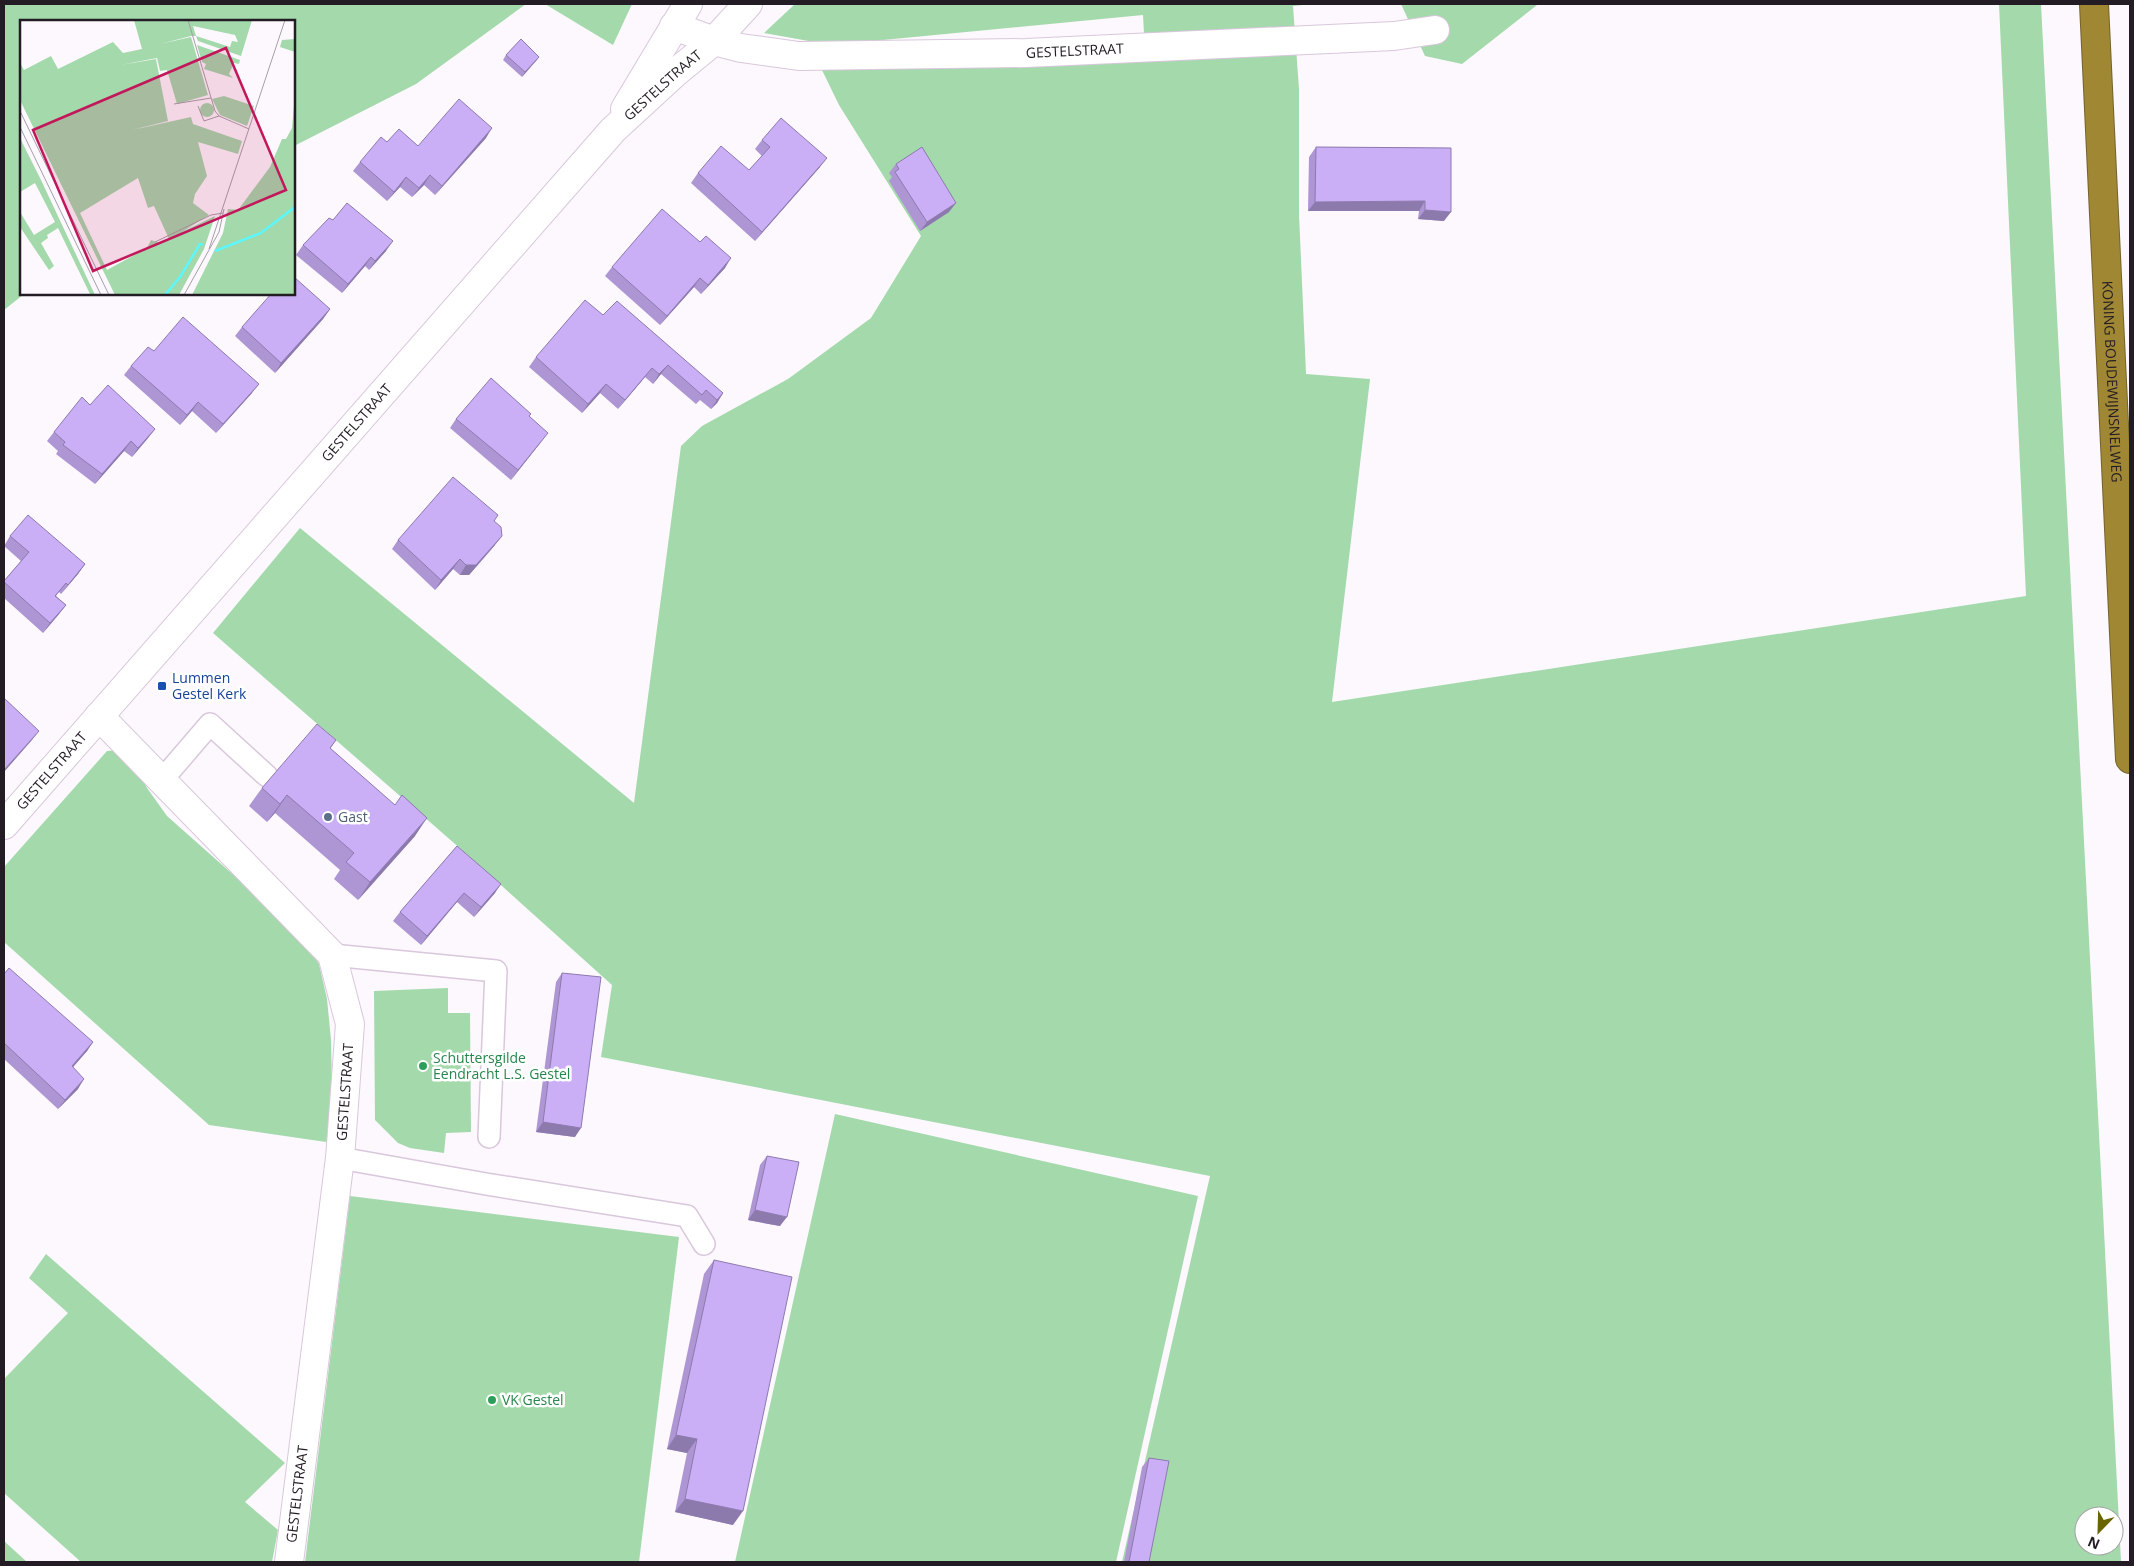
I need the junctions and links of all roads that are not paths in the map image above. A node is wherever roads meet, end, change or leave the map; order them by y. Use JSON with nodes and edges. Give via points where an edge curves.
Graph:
{"nodes":[{"id":1,"x":748,"y":4,"type":"edge"},
{"id":2,"x":2094,"y":4,"type":"edge"},
{"id":3,"x":681,"y":15,"type":"edge"},
{"id":4,"x":1435,"y":30,"type":"dead end"},
{"id":5,"x":714,"y":41,"type":"junction"},
{"id":6,"x":613,"y":130,"type":"junction"},
{"id":7,"x":99,"y":716,"type":"junction"},
{"id":8,"x":2130,"y":759,"type":"edge"},
{"id":9,"x":266,"y":776,"type":"dead end"},
{"id":10,"x":162,"y":780,"type":"junction"},
{"id":11,"x":4,"y":824,"type":"edge"},
{"id":12,"x":332,"y":955,"type":"junction"},
{"id":13,"x":488,"y":1137,"type":"dead end"},
{"id":14,"x":340,"y":1158,"type":"junction"},
{"id":15,"x":704,"y":1244,"type":"dead end"},
{"id":16,"x":289,"y":1562,"type":"edge"}],
"edges":[{"from":1,"to":5,"type":"street","name":"GESTELSTRAAT"},
{"from":2,"to":8,"type":"highway","name":"KONING BOUDEWIJNSNELWEG"},
{"from":3,"to":5,"type":"street","name":"GESTELSTRAAT"},
{"from":3,"to":6,"type":"street","name":"GESTELSTRAAT"},
{"from":4,"to":5,"type":"street","name":"GESTELSTRAAT","via":[[1394,36],[1026,54],[799,56]]},
{"from":5,"to":6,"type":"street","name":"GESTELSTRAAT"},
{"from":6,"to":7,"type":"street","name":"GESTELSTRAAT"},
{"from":7,"to":10,"type":"street","name":"GESTELSTRAAT"},
{"from":7,"to":11,"type":"street","name":"GESTELSTRAAT"},
{"from":9,"to":10,"type":"lane","via":[[210,724]]},
{"from":10,"to":12,"type":"street","name":"GESTELSTRAAT"},
{"from":12,"to":13,"type":"lane","via":[[496,971]]},
{"from":12,"to":14,"type":"street","name":"GESTELSTRAAT","via":[[350,1024]]},
{"from":14,"to":15,"type":"lane","via":[[687,1216]]},
{"from":14,"to":16,"type":"street","name":"GESTELSTRAAT"}]}
